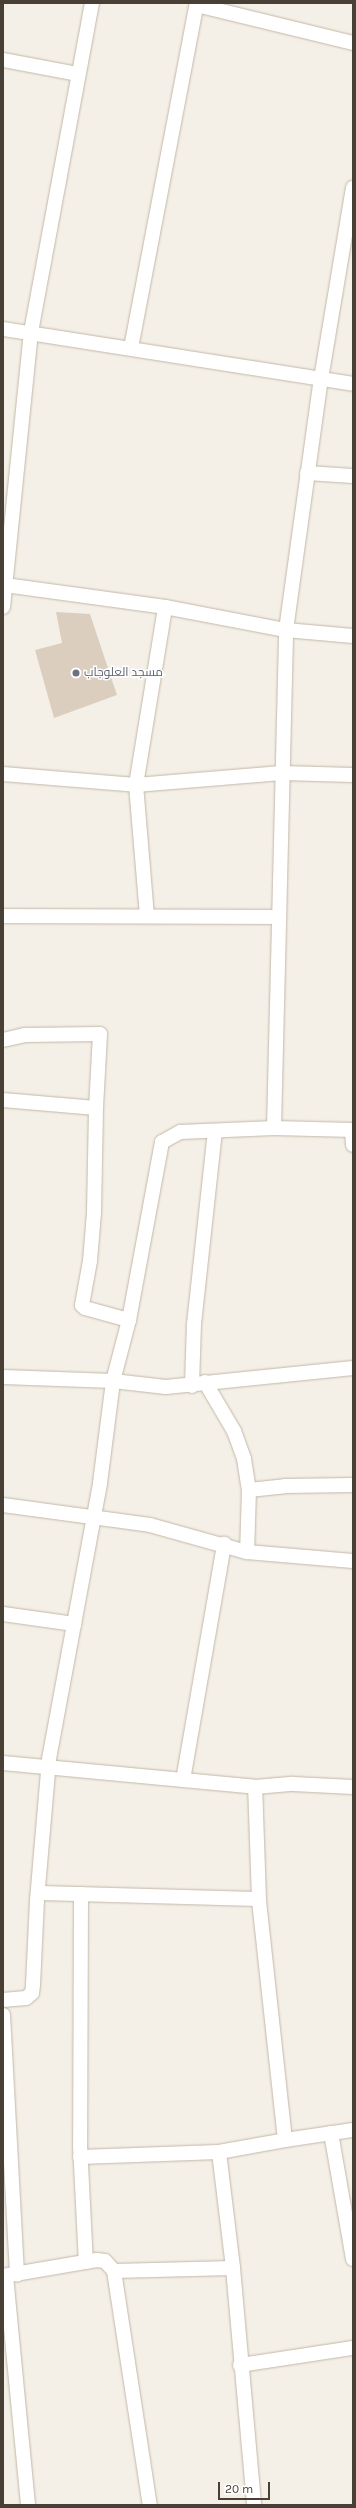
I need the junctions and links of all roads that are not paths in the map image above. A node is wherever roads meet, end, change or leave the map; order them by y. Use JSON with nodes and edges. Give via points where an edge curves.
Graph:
{"nodes":[{"id":1,"x":92,"y":3,"type":"edge"},
{"id":2,"x":197,"y":4,"type":"edge"},
{"id":3,"x":353,"y":43,"type":"edge"},
{"id":4,"x":3,"y":60,"type":"edge"},
{"id":5,"x":77,"y":74,"type":"junction"},
{"id":6,"x":353,"y":188,"type":"edge"},
{"id":7,"x":3,"y":329,"type":"edge"},
{"id":8,"x":31,"y":332,"type":"junction"},
{"id":9,"x":131,"y":348,"type":"junction"},
{"id":10,"x":321,"y":379,"type":"junction"},
{"id":11,"x":353,"y":384,"type":"edge"},
{"id":12,"x":307,"y":473,"type":"junction"},
{"id":13,"x":353,"y":476,"type":"edge"},
{"id":14,"x":5,"y":585,"type":"junction"},
{"id":15,"x":3,"y":607,"type":"edge"},
{"id":16,"x":165,"y":607,"type":"junction"},
{"id":17,"x":286,"y":630,"type":"junction"},
{"id":18,"x":353,"y":636,"type":"edge"},
{"id":19,"x":282,"y":773,"type":"junction"},
{"id":20,"x":3,"y":774,"type":"edge"},
{"id":21,"x":353,"y":775,"type":"edge"},
{"id":22,"x":136,"y":785,"type":"junction"},
{"id":23,"x":3,"y":916,"type":"edge"},
{"id":24,"x":148,"y":916,"type":"junction"},
{"id":25,"x":279,"y":917,"type":"junction"},
{"id":26,"x":3,"y":1040,"type":"edge"},
{"id":27,"x":3,"y":1100,"type":"edge"},
{"id":28,"x":96,"y":1108,"type":"junction"},
{"id":29,"x":274,"y":1128,"type":"junction"},
{"id":30,"x":352,"y":1130,"type":"edge"},
{"id":31,"x":215,"y":1131,"type":"junction"},
{"id":32,"x":353,"y":1145,"type":"edge"},
{"id":33,"x":129,"y":1320,"type":"junction"},
{"id":34,"x":353,"y":1368,"type":"edge"},
{"id":35,"x":3,"y":1377,"type":"edge"},
{"id":36,"x":113,"y":1381,"type":"junction"},
{"id":37,"x":199,"y":1384,"type":"junction"},
{"id":38,"x":353,"y":1485,"type":"edge"},
{"id":39,"x":249,"y":1490,"type":"junction"},
{"id":40,"x":3,"y":1505,"type":"edge"},
{"id":41,"x":93,"y":1517,"type":"junction"},
{"id":42,"x":224,"y":1544,"type":"junction"},
{"id":43,"x":247,"y":1552,"type":"junction"},
{"id":44,"x":353,"y":1561,"type":"edge"},
{"id":45,"x":3,"y":1614,"type":"edge"},
{"id":46,"x":74,"y":1624,"type":"junction"},
{"id":47,"x":3,"y":1763,"type":"edge"},
{"id":48,"x":49,"y":1767,"type":"junction"},
{"id":49,"x":183,"y":1780,"type":"junction"},
{"id":50,"x":353,"y":1786,"type":"edge"},
{"id":51,"x":255,"y":1787,"type":"junction"},
{"id":52,"x":38,"y":1893,"type":"junction"},
{"id":53,"x":81,"y":1894,"type":"junction"},
{"id":54,"x":259,"y":1899,"type":"junction"},
{"id":55,"x":3,"y":2000,"type":"edge"},
{"id":56,"x":3,"y":2015,"type":"edge"},
{"id":57,"x":6,"y":2106,"type":"edge"},
{"id":58,"x":353,"y":2130,"type":"edge"},
{"id":59,"x":331,"y":2133,"type":"junction"},
{"id":60,"x":285,"y":2140,"type":"junction"},
{"id":61,"x":219,"y":2152,"type":"junction"},
{"id":62,"x":80,"y":2156,"type":"junction"},
{"id":63,"x":353,"y":2259,"type":"edge"},
{"id":64,"x":86,"y":2262,"type":"junction"},
{"id":65,"x":233,"y":2268,"type":"junction"},
{"id":66,"x":114,"y":2272,"type":"junction"},
{"id":67,"x":8,"y":2276,"type":"edge"},
{"id":68,"x":353,"y":2348,"type":"edge"},
{"id":69,"x":240,"y":2365,"type":"junction"},
{"id":70,"x":28,"y":2505,"type":"edge"},
{"id":71,"x":150,"y":2505,"type":"edge"},
{"id":72,"x":254,"y":2505,"type":"edge"}],
"edges":[{"from":1,"to":5,"type":"street"},
{"from":2,"to":3,"type":"street"},
{"from":2,"to":9,"type":"street"},
{"from":4,"to":5,"type":"street"},
{"from":5,"to":8,"type":"street"},
{"from":6,"to":10,"type":"street"},
{"from":7,"to":8,"type":"street"},
{"from":8,"to":9,"type":"street"},
{"from":8,"to":14,"type":"street"},
{"from":9,"to":10,"type":"street"},
{"from":10,"to":11,"type":"street"},
{"from":10,"to":12,"type":"street"},
{"from":12,"to":13,"type":"street"},
{"from":12,"to":17,"type":"street"},
{"from":14,"to":15,"type":"street"},
{"from":14,"to":16,"type":"street"},
{"from":16,"to":17,"type":"street"},
{"from":16,"to":22,"type":"street"},
{"from":17,"to":18,"type":"street"},
{"from":17,"to":19,"type":"street"},
{"from":19,"to":21,"type":"street"},
{"from":19,"to":22,"type":"street"},
{"from":19,"to":25,"type":"street"},
{"from":20,"to":22,"type":"street"},
{"from":22,"to":24,"type":"street"},
{"from":23,"to":24,"type":"street"},
{"from":24,"to":25,"type":"street"},
{"from":25,"to":29,"type":"street"},
{"from":26,"to":28,"type":"street","via":[[25,1035],[100,1034]]},
{"from":27,"to":28,"type":"street"},
{"from":28,"to":33,"type":"street","via":[[94,1213],[90,1261],[82,1305]]},
{"from":29,"to":30,"type":"street"},
{"from":29,"to":31,"type":"street"},
{"from":30,"to":32,"type":"street"},
{"from":31,"to":33,"type":"street","via":[[180,1132],[162,1142]]},
{"from":31,"to":37,"type":"street","via":[[194,1324]]},
{"from":33,"to":36,"type":"street"},
{"from":34,"to":37,"type":"street"},
{"from":35,"to":36,"type":"street"},
{"from":36,"to":37,"type":"street","via":[[166,1387]]},
{"from":36,"to":41,"type":"street"},
{"from":37,"to":39,"type":"street","via":[[234,1431],[244,1459]]},
{"from":38,"to":39,"type":"street","via":[[285,1486]]},
{"from":39,"to":43,"type":"street"},
{"from":40,"to":41,"type":"street"},
{"from":41,"to":42,"type":"street","via":[[150,1525]]},
{"from":41,"to":46,"type":"street"},
{"from":42,"to":43,"type":"street"},
{"from":42,"to":49,"type":"street"},
{"from":43,"to":44,"type":"street"},
{"from":45,"to":46,"type":"street"},
{"from":46,"to":48,"type":"street"},
{"from":47,"to":48,"type":"street"},
{"from":48,"to":49,"type":"street"},
{"from":48,"to":52,"type":"street"},
{"from":49,"to":51,"type":"street"},
{"from":50,"to":51,"type":"street","via":[[293,1784]]},
{"from":51,"to":54,"type":"street"},
{"from":52,"to":53,"type":"street"},
{"from":52,"to":55,"type":"street","via":[[32,1993],[26,1998]]},
{"from":53,"to":54,"type":"street"},
{"from":53,"to":62,"type":"street"},
{"from":54,"to":60,"type":"street"},
{"from":56,"to":57,"type":"street"},
{"from":57,"to":67,"type":"street"},
{"from":58,"to":59,"type":"street"},
{"from":59,"to":60,"type":"street"},
{"from":59,"to":63,"type":"street"},
{"from":60,"to":61,"type":"street"},
{"from":61,"to":62,"type":"street"},
{"from":61,"to":65,"type":"street"},
{"from":62,"to":64,"type":"street"},
{"from":64,"to":66,"type":"street","via":[[105,2261]]},
{"from":64,"to":67,"type":"street"},
{"from":65,"to":66,"type":"street"},
{"from":65,"to":69,"type":"street"},
{"from":66,"to":71,"type":"street"},
{"from":67,"to":70,"type":"street"},
{"from":68,"to":69,"type":"street"},
{"from":69,"to":72,"type":"street"}]}
